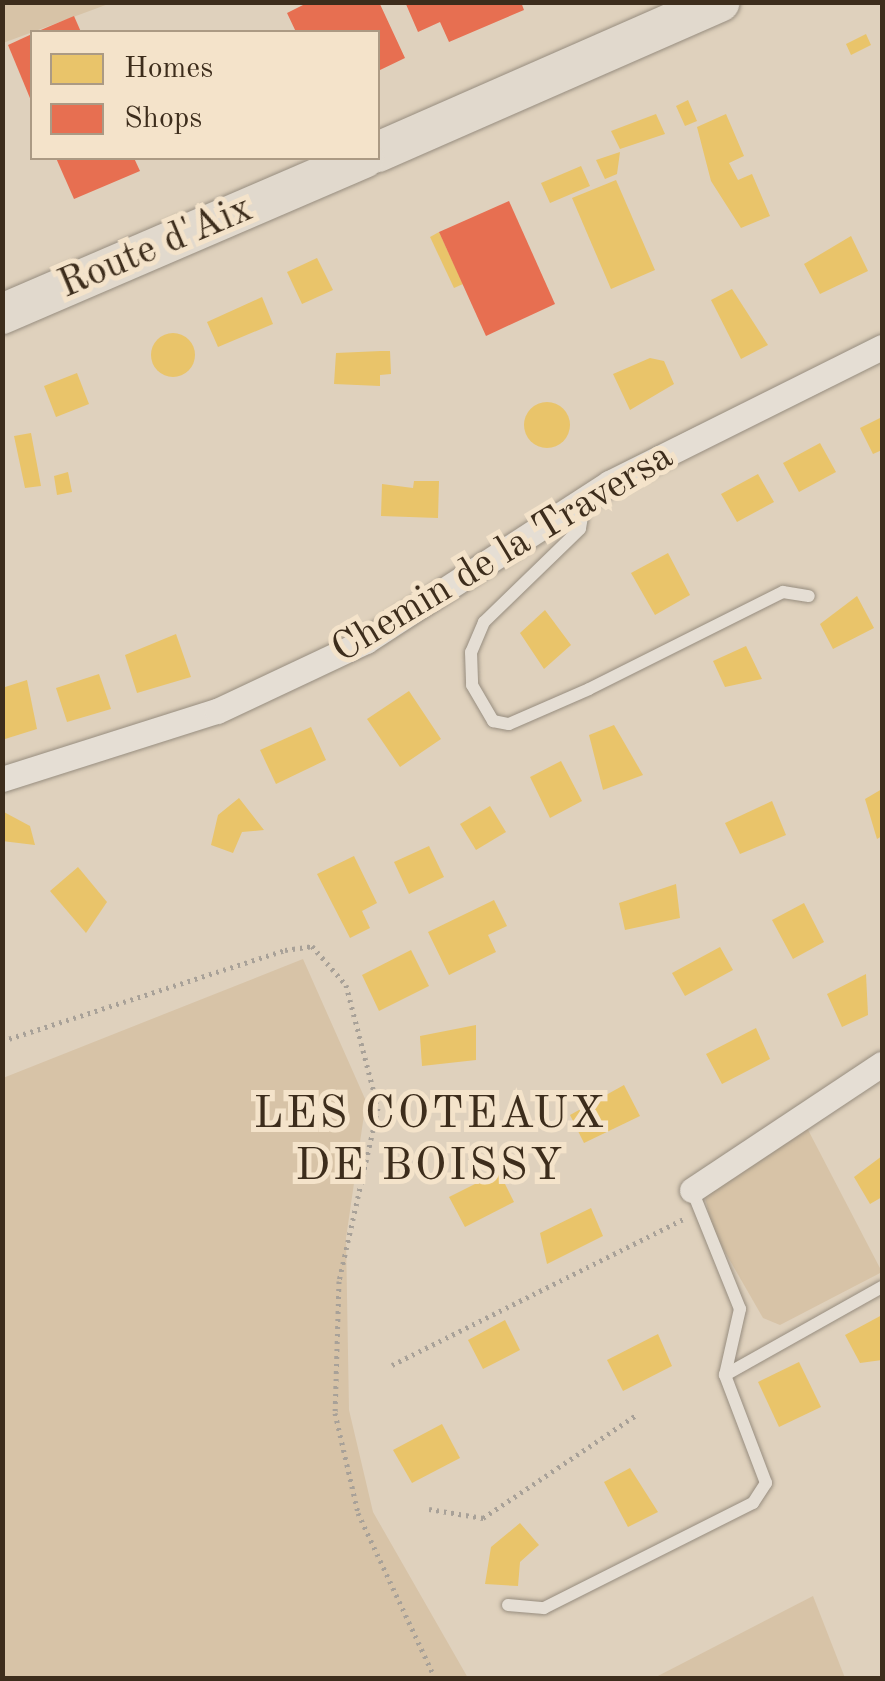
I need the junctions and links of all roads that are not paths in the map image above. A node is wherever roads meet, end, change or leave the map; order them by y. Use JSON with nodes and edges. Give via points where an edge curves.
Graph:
{"nodes":[{"id":1,"x":720,"y":2,"type":"edge"},
{"id":2,"x":380,"y":151,"type":"edge"},
{"id":3,"x":359,"y":160,"type":"edge"},
{"id":4,"x":2,"y":314,"type":"edge"},
{"id":5,"x":882,"y":347,"type":"edge"},
{"id":6,"x":585,"y":498,"type":"junction"},
{"id":7,"x":808,"y":596,"type":"dead end"},
{"id":8,"x":2,"y":779,"type":"edge"},
{"id":9,"x":882,"y":1064,"type":"edge"},
{"id":10,"x":694,"y":1201,"type":"joint"},
{"id":11,"x":882,"y":1287,"type":"edge"},
{"id":12,"x":725,"y":1375,"type":"junction"},
{"id":13,"x":508,"y":1606,"type":"dead end"}],
"edges":[{"from":1,"to":2,"type":"main road"},
{"from":3,"to":4,"type":"main road","name":"Route d'Aix"},
{"from":5,"to":6,"type":"street","name":"Chemin de la Traversa"},
{"from":6,"to":7,"type":"lane","via":[[580,529],[484,622],[471,652],[472,685],[493,721],[509,724],[783,592]]},
{"from":6,"to":8,"type":"street","name":"Chemin de la Traversa","via":[[349,648],[217,712]]},
{"from":9,"to":10,"type":"street"},
{"from":10,"to":12,"type":"lane","via":[[740,1309]]},
{"from":11,"to":12,"type":"lane"},
{"from":12,"to":13,"type":"lane","via":[[764,1460],[766,1484],[753,1502],[544,1608]]}]}
